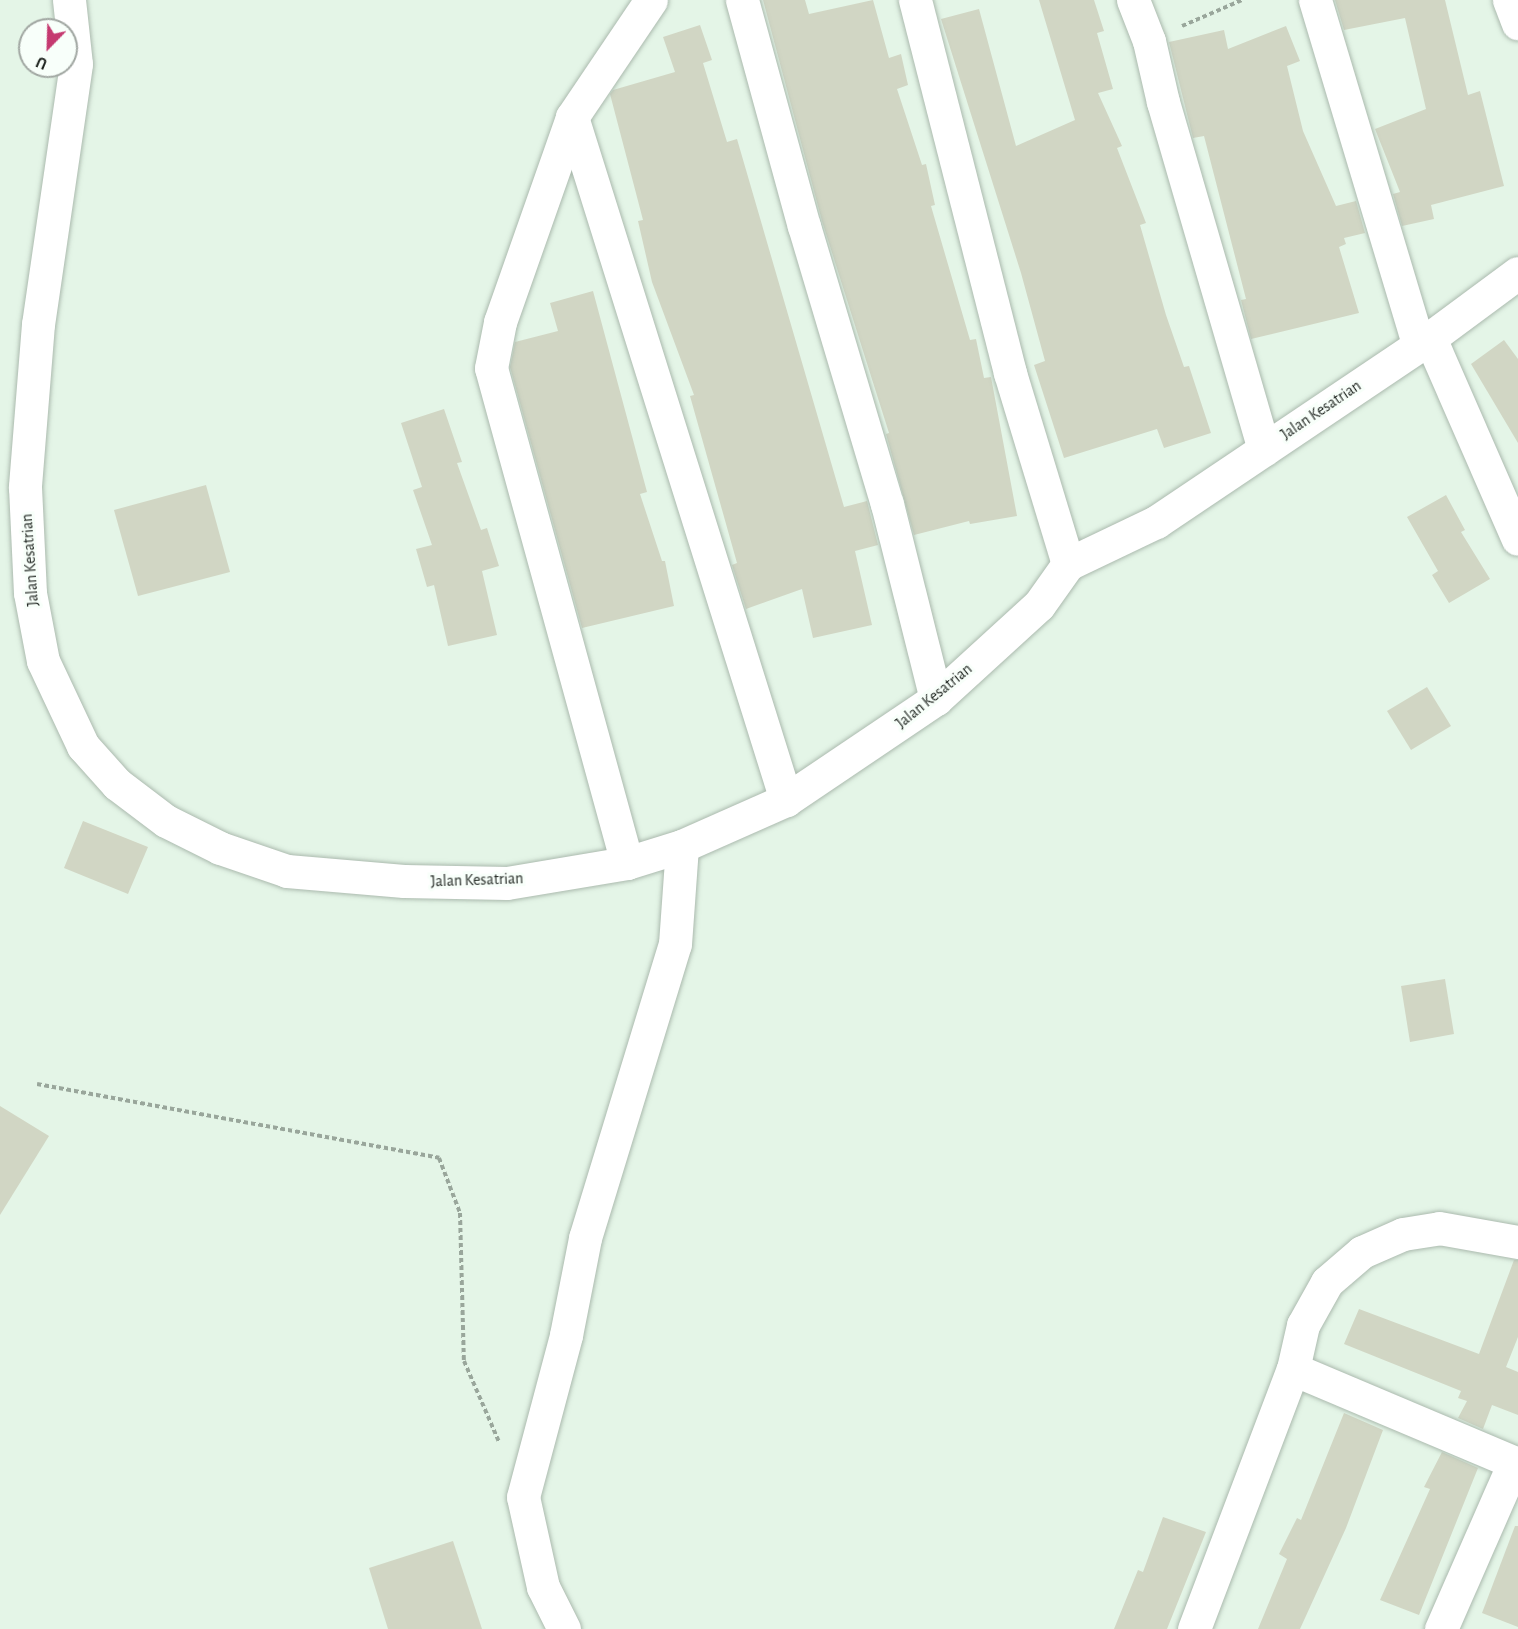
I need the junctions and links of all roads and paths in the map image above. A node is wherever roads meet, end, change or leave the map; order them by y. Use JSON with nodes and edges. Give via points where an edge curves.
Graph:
{"nodes":[{"id":1,"x":69,"y":0,"type":"edge"},
{"id":2,"x":651,"y":0,"type":"edge"},
{"id":3,"x":742,"y":0,"type":"edge"},
{"id":4,"x":915,"y":0,"type":"edge"},
{"id":5,"x":1133,"y":0,"type":"edge"},
{"id":6,"x":1242,"y":0,"type":"edge"},
{"id":7,"x":1315,"y":0,"type":"edge"},
{"id":8,"x":1509,"y":0,"type":"edge"},
{"id":9,"x":1518,"y":23,"type":"edge"},
{"id":10,"x":1149,"y":41,"type":"junction"},
{"id":11,"x":572,"y":117,"type":"junction"},
{"id":12,"x":1518,"y":273,"type":"edge"},
{"id":13,"x":1424,"y":341,"type":"junction"},
{"id":14,"x":1264,"y":450,"type":"junction"},
{"id":15,"x":1518,"y":539,"type":"edge"},
{"id":16,"x":1068,"y":564,"type":"junction"},
{"id":17,"x":936,"y":699,"type":"junction"},
{"id":18,"x":786,"y":800,"type":"junction"},
{"id":19,"x":682,"y":846,"type":"junction"},
{"id":20,"x":627,"y":862,"type":"junction"},
{"id":21,"x":37,"y":1084,"type":"dead end"},
{"id":22,"x":1518,"y":1242,"type":"edge"},
{"id":23,"x":1293,"y":1369,"type":"junction"},
{"id":24,"x":500,"y":1445,"type":"dead end"},
{"id":25,"x":1516,"y":1463,"type":"edge"},
{"id":26,"x":564,"y":1629,"type":"edge"},
{"id":27,"x":1194,"y":1629,"type":"edge"},
{"id":28,"x":1441,"y":1629,"type":"edge"}],
"edges":[{"from":1,"to":20,"type":"street","name":"Jalan Kesatrian","via":[[76,64],[38,324],[25,487],[30,593],[43,661],[83,746],[117,784],[166,821],[220,848],[286,871],[404,881],[507,883]]},
{"from":2,"to":11,"type":"street"},
{"from":3,"to":17,"type":"street","via":[[887,504]]},
{"from":4,"to":16,"type":"street","via":[[1010,373]]},
{"from":5,"to":10,"type":"street"},
{"from":6,"to":10,"type":"path"},
{"from":7,"to":13,"type":"street"},
{"from":8,"to":9,"type":"street"},
{"from":10,"to":14,"type":"street","via":[[1163,102]]},
{"from":11,"to":18,"type":"street"},
{"from":11,"to":20,"type":"street","via":[[500,322],[491,368]]},
{"from":12,"to":13,"type":"street","name":"Jalan Kesatrian"},
{"from":13,"to":14,"type":"street","name":"Jalan Kesatrian"},
{"from":13,"to":15,"type":"street"},
{"from":14,"to":16,"type":"street","name":"Jalan Kesatrian","via":[[1156,522]]},
{"from":16,"to":17,"type":"street","name":"Jalan Kesatrian","via":[[1039,605]]},
{"from":17,"to":18,"type":"street","name":"Jalan Kesatrian"},
{"from":18,"to":19,"type":"street","name":"Jalan Kesatrian"},
{"from":19,"to":20,"type":"street","name":"Jalan Kesatrian"},
{"from":19,"to":26,"type":"street","via":[[675,944],[585,1238],[566,1335],[523,1497],[543,1587]]},
{"from":21,"to":24,"type":"path","via":[[439,1158],[460,1212],[464,1361]]},
{"from":22,"to":23,"type":"street","via":[[1439,1228],[1403,1234],[1362,1251],[1327,1282],[1304,1325]]},
{"from":23,"to":25,"type":"street"},
{"from":23,"to":27,"type":"street"},
{"from":25,"to":28,"type":"street"}]}
